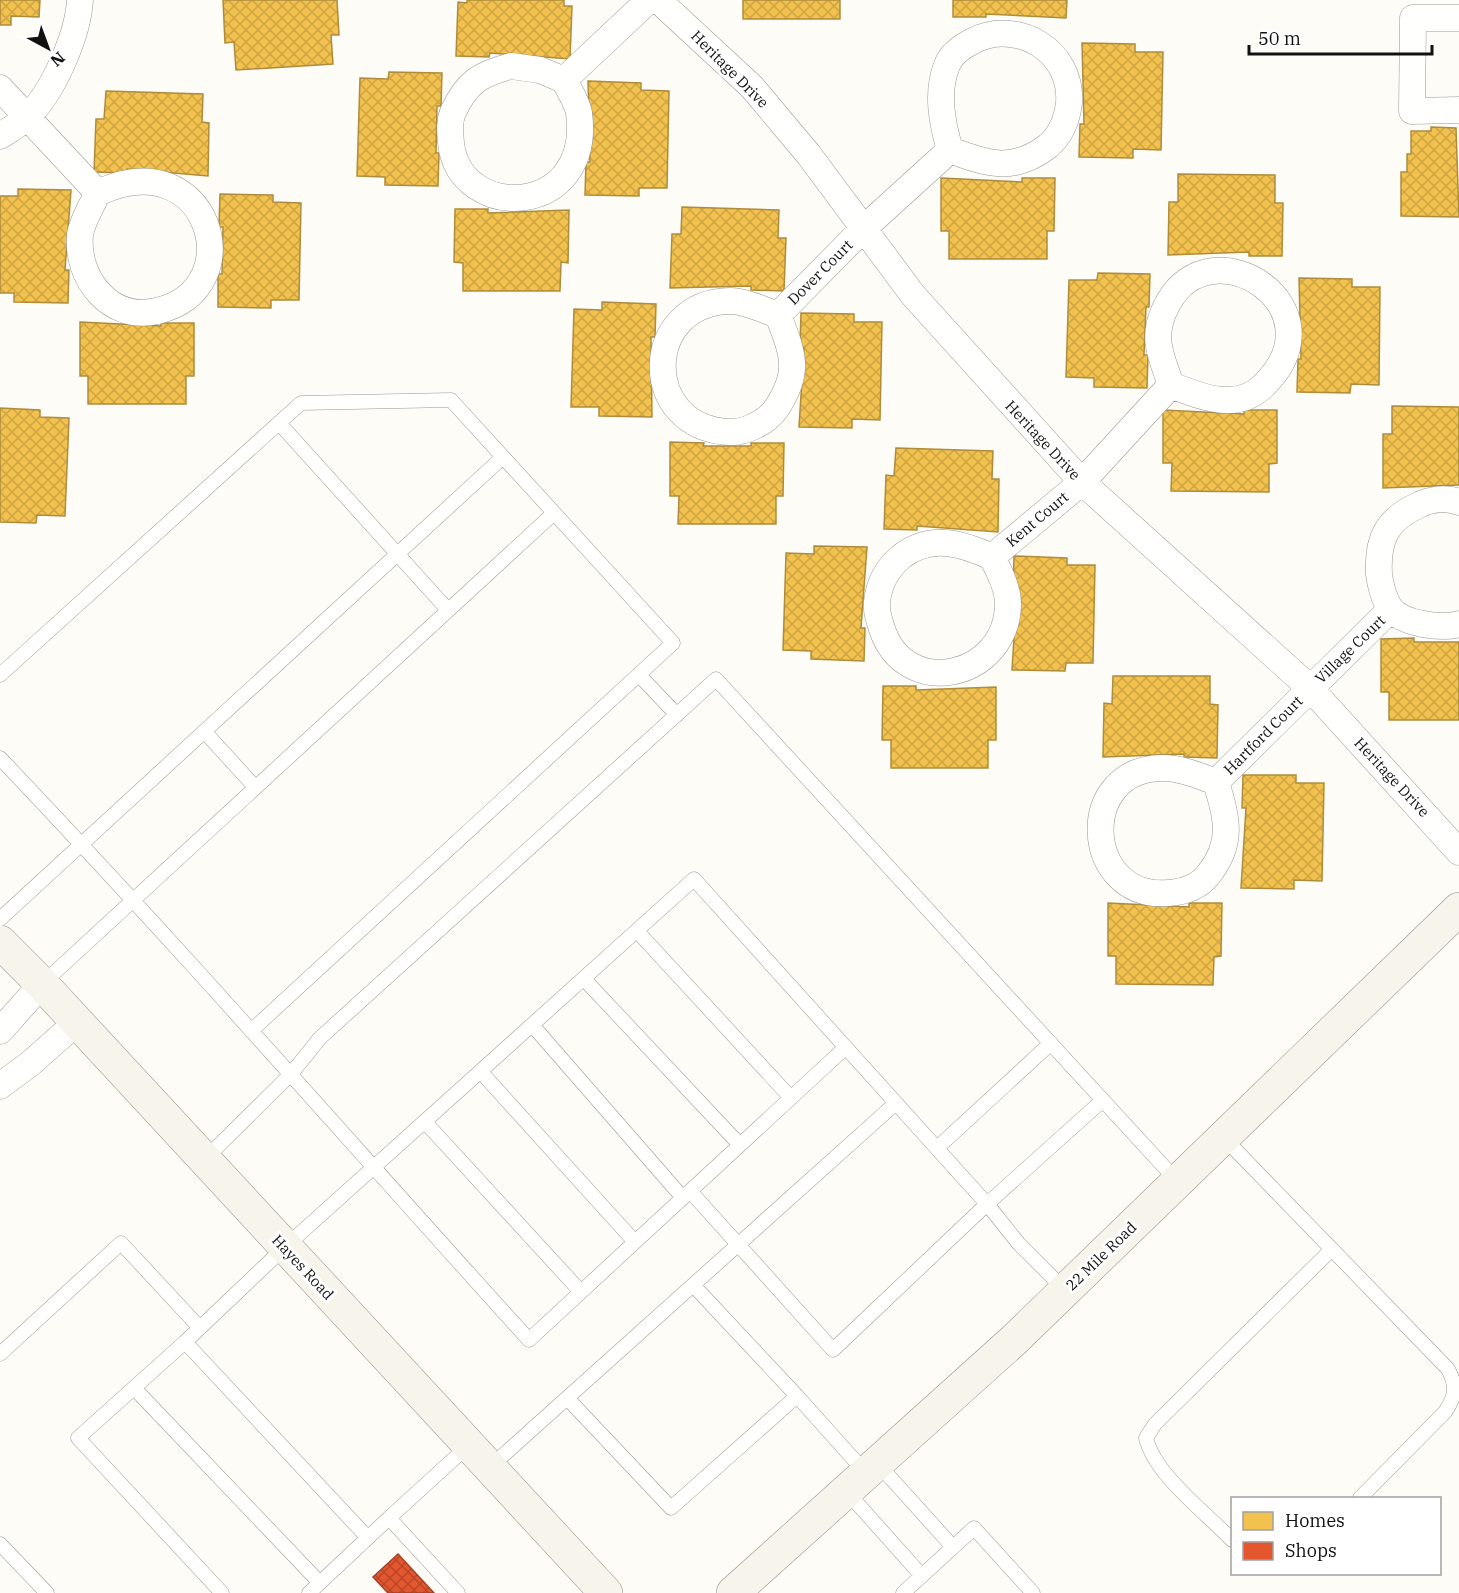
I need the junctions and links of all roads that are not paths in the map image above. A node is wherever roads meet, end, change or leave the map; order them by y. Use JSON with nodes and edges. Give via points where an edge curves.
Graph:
{"nodes":[{"id":1,"x":80,"y":0,"type":"edge"},
{"id":2,"x":649,"y":0,"type":"edge"},
{"id":3,"x":657,"y":0,"type":"edge"},
{"id":4,"x":1459,"y":18,"type":"edge"},
{"id":5,"x":564,"y":80,"type":"junction"},
{"id":6,"x":0,"y":88,"type":"edge"},
{"id":7,"x":1459,"y":110,"type":"edge"},
{"id":8,"x":27,"y":117,"type":"junction"},
{"id":9,"x":0,"y":136,"type":"edge"},
{"id":10,"x":950,"y":150,"type":"junction"},
{"id":11,"x":98,"y":193,"type":"junction"},
{"id":12,"x":862,"y":230,"type":"junction"},
{"id":13,"x":778,"y":315,"type":"junction"},
{"id":14,"x":1171,"y":385,"type":"junction"},
{"id":15,"x":279,"y":423,"type":"junction"},
{"id":16,"x":503,"y":458,"type":"junction"},
{"id":17,"x":1082,"y":482,"type":"junction"},
{"id":18,"x":1459,"y":502,"type":"edge"},
{"id":19,"x":554,"y":513,"type":"junction"},
{"id":20,"x":398,"y":554,"type":"junction"},
{"id":21,"x":992,"y":556,"type":"junction"},
{"id":22,"x":1391,"y":609,"type":"junction"},
{"id":23,"x":448,"y":610,"type":"junction"},
{"id":24,"x":1459,"y":624,"type":"edge"},
{"id":25,"x":0,"y":675,"type":"edge"},
{"id":26,"x":639,"y":675,"type":"junction"},
{"id":27,"x":1310,"y":688,"type":"junction"},
{"id":28,"x":677,"y":715,"type":"junction"},
{"id":29,"x":204,"y":731,"type":"junction"},
{"id":30,"x":0,"y":758,"type":"edge"},
{"id":31,"x":1216,"y":782,"type":"junction"},
{"id":32,"x":255,"y":787,"type":"junction"},
{"id":33,"x":82,"y":844,"type":"junction"},
{"id":34,"x":1459,"y":852,"type":"edge"},
{"id":35,"x":133,"y":898,"type":"junction"},
{"id":36,"x":1459,"y":909,"type":"edge"},
{"id":37,"x":0,"y":919,"type":"edge"},
{"id":38,"x":637,"y":931,"type":"junction"},
{"id":39,"x":0,"y":942,"type":"edge"},
{"id":40,"x":584,"y":979,"type":"junction"},
{"id":41,"x":42,"y":984,"type":"junction"},
{"id":42,"x":77,"y":1022,"type":"junction"},
{"id":43,"x":533,"y":1026,"type":"junction"},
{"id":44,"x":252,"y":1030,"type":"junction"},
{"id":45,"x":0,"y":1031,"type":"edge"},
{"id":46,"x":1051,"y":1043,"type":"junction"},
{"id":47,"x":846,"y":1047,"type":"junction"},
{"id":48,"x":481,"y":1072,"type":"junction"},
{"id":49,"x":291,"y":1074,"type":"junction"},
{"id":50,"x":0,"y":1086,"type":"edge"},
{"id":51,"x":791,"y":1098,"type":"junction"},
{"id":52,"x":1103,"y":1100,"type":"junction"},
{"id":53,"x":896,"y":1103,"type":"junction"},
{"id":54,"x":425,"y":1122,"type":"junction"},
{"id":55,"x":1224,"y":1138,"type":"junction"},
{"id":56,"x":740,"y":1145,"type":"junction"},
{"id":57,"x":937,"y":1148,"type":"junction"},
{"id":58,"x":204,"y":1160,"type":"junction"},
{"id":59,"x":373,"y":1168,"type":"junction"},
{"id":60,"x":1178,"y":1182,"type":"junction"},
{"id":61,"x":686,"y":1195,"type":"junction"},
{"id":62,"x":987,"y":1204,"type":"junction"},
{"id":63,"x":635,"y":1242,"type":"junction"},
{"id":64,"x":737,"y":1244,"type":"junction"},
{"id":65,"x":285,"y":1247,"type":"junction"},
{"id":66,"x":1330,"y":1251,"type":"junction"},
{"id":67,"x":693,"y":1285,"type":"junction"},
{"id":68,"x":1066,"y":1291,"type":"junction"},
{"id":69,"x":581,"y":1293,"type":"junction"},
{"id":70,"x":200,"y":1328,"type":"junction"},
{"id":71,"x":185,"y":1342,"type":"junction"},
{"id":72,"x":0,"y":1354,"type":"edge"},
{"id":73,"x":134,"y":1388,"type":"junction"},
{"id":74,"x":797,"y":1396,"type":"junction"},
{"id":75,"x":567,"y":1398,"type":"junction"},
{"id":76,"x":480,"y":1456,"type":"junction"},
{"id":77,"x":864,"y":1477,"type":"junction"},
{"id":78,"x":1361,"y":1497,"type":"edge"},
{"id":79,"x":389,"y":1518,"type":"junction"},
{"id":80,"x":368,"y":1538,"type":"junction"},
{"id":81,"x":1231,"y":1538,"type":"edge"},
{"id":82,"x":0,"y":1544,"type":"edge"},
{"id":83,"x":953,"y":1547,"type":"junction"},
{"id":84,"x":922,"y":1575,"type":"junction"},
{"id":85,"x":320,"y":1583,"type":"junction"},
{"id":86,"x":47,"y":1593,"type":"edge"},
{"id":87,"x":222,"y":1593,"type":"edge"},
{"id":88,"x":309,"y":1593,"type":"edge"},
{"id":89,"x":458,"y":1593,"type":"edge"},
{"id":90,"x":606,"y":1593,"type":"edge"},
{"id":91,"x":733,"y":1593,"type":"edge"},
{"id":92,"x":903,"y":1593,"type":"edge"},
{"id":93,"x":1033,"y":1593,"type":"edge"}],
"edges":[{"from":1,"to":8,"type":"street","via":[[70,43],[47,91]]},
{"from":2,"to":5,"type":"street"},
{"from":3,"to":12,"type":"street","name":"Heritage Drive","via":[[752,87],[809,155]]},
{"from":4,"to":7,"type":"street","via":[[1413,18],[1412,111]]},
{"from":5,"to":5,"type":"street","via":[[540,70],[511,66],[486,72],[463,91],[449,121],[453,155],[469,180],[495,196],[522,199],[544,192],[568,172],[580,148],[579,111]]},
{"from":6,"to":8,"type":"street"},
{"from":8,"to":9,"type":"street"},
{"from":8,"to":11,"type":"street"},
{"from":10,"to":10,"type":"street","via":[[1002,165],[1030,159],[1055,140],[1067,118],[1070,91],[1061,65],[1042,44],[1022,34],[987,34],[962,46],[947,63],[940,90]]},
{"from":10,"to":12,"type":"street","name":"Dover Court"},
{"from":11,"to":11,"type":"street","via":[[80,232],[80,257],[90,284],[105,300],[131,311],[155,312],[190,294],[205,273],[210,254],[209,234],[194,202],[158,182],[116,184]]},
{"from":12,"to":13,"type":"street","name":"Dover Court"},
{"from":12,"to":17,"type":"street","name":"Heritage Drive","via":[[913,295]]},
{"from":13,"to":13,"type":"street","name":"Dover Court","via":[[731,301],[705,305],[680,321],[666,342],[661,368],[664,388],[677,410],[691,422],[713,431],[734,433],[772,415],[789,389],[793,362]]},
{"from":14,"to":14,"type":"street","via":[[1207,399],[1236,400],[1258,392],[1279,370],[1288,347],[1288,324],[1272,291],[1247,274],[1223,270],[1194,277],[1172,294],[1161,315],[1158,345]]},
{"from":14,"to":17,"type":"street","name":"Kent Court"},
{"from":15,"to":16,"type":"lane","via":[[302,403],[451,400]]},
{"from":15,"to":20,"type":"lane"},
{"from":15,"to":25,"type":"lane"},
{"from":16,"to":19,"type":"lane"},
{"from":16,"to":20,"type":"lane"},
{"from":17,"to":21,"type":"street","name":"Kent Court"},
{"from":17,"to":27,"type":"street","name":"Heritage Drive"},
{"from":18,"to":22,"type":"street","name":"Village Court","via":[[1429,500],[1402,512],[1387,529],[1378,552],[1380,584]]},
{"from":19,"to":23,"type":"lane"},
{"from":19,"to":26,"type":"lane","via":[[673,643]]},
{"from":20,"to":23,"type":"lane"},
{"from":20,"to":29,"type":"lane"},
{"from":21,"to":21,"type":"street","name":"Kent Court","via":[[965,545],[937,541],[913,548],[892,564],[879,587],[876,611],[887,645],[904,662],[931,673],[957,672],[989,655],[1003,633],[1008,603]]},
{"from":22,"to":24,"type":"street","name":"Village Court","via":[[1416,623],[1445,628]]},
{"from":22,"to":27,"type":"street","name":"Village Court"},
{"from":23,"to":32,"type":"lane"},
{"from":26,"to":28,"type":"lane"},
{"from":26,"to":44,"type":"lane"},
{"from":27,"to":31,"type":"street","name":"Hartford Court"},
{"from":27,"to":34,"type":"street","name":"Heritage Drive"},
{"from":28,"to":46,"type":"lane","via":[[716,679]]},
{"from":28,"to":49,"type":"lane","via":[[320,1038]]},
{"from":29,"to":32,"type":"lane"},
{"from":29,"to":33,"type":"lane"},
{"from":30,"to":33,"type":"lane"},
{"from":31,"to":31,"type":"street","name":"Hartford Court","via":[[1163,768],[1133,773],[1115,788],[1104,804],[1099,830],[1105,859],[1123,881],[1153,894],[1183,892],[1204,880],[1221,860],[1227,837]]},
{"from":32,"to":35,"type":"lane"},
{"from":33,"to":35,"type":"lane"},
{"from":33,"to":37,"type":"lane"},
{"from":35,"to":41,"type":"lane"},
{"from":35,"to":44,"type":"lane"},
{"from":36,"to":55,"type":"street","name":"22 Mile Road"},
{"from":38,"to":40,"type":"lane"},
{"from":38,"to":47,"type":"lane","via":[[694,879]]},
{"from":38,"to":51,"type":"lane"},
{"from":39,"to":41,"type":"street","name":"Hayes Road"},
{"from":40,"to":43,"type":"lane"},
{"from":40,"to":56,"type":"lane"},
{"from":41,"to":42,"type":"street","name":"Hayes Road"},
{"from":41,"to":45,"type":"street"},
{"from":42,"to":50,"type":"street"},
{"from":42,"to":58,"type":"street","name":"Hayes Road"},
{"from":43,"to":48,"type":"lane"},
{"from":43,"to":61,"type":"lane"},
{"from":44,"to":49,"type":"lane"},
{"from":46,"to":52,"type":"lane"},
{"from":46,"to":57,"type":"lane"},
{"from":47,"to":51,"type":"lane"},
{"from":47,"to":53,"type":"lane"},
{"from":48,"to":54,"type":"lane"},
{"from":48,"to":63,"type":"lane"},
{"from":49,"to":58,"type":"lane"},
{"from":49,"to":59,"type":"lane"},
{"from":51,"to":56,"type":"lane"},
{"from":52,"to":60,"type":"lane"},
{"from":52,"to":62,"type":"lane"},
{"from":53,"to":57,"type":"lane"},
{"from":53,"to":64,"type":"lane"},
{"from":54,"to":59,"type":"lane"},
{"from":54,"to":69,"type":"lane"},
{"from":55,"to":60,"type":"street","name":"22 Mile Road"},
{"from":55,"to":66,"type":"lane"},
{"from":56,"to":61,"type":"lane"},
{"from":57,"to":62,"type":"lane"},
{"from":58,"to":65,"type":"street","name":"Hayes Road"},
{"from":59,"to":65,"type":"lane"},
{"from":59,"to":69,"type":"lane","via":[[529,1340]]},
{"from":60,"to":68,"type":"street","name":"22 Mile Road"},
{"from":61,"to":63,"type":"lane"},
{"from":61,"to":64,"type":"lane"},
{"from":62,"to":64,"type":"lane","via":[[833,1350]]},
{"from":62,"to":68,"type":"lane"},
{"from":63,"to":69,"type":"lane"},
{"from":64,"to":67,"type":"lane"},
{"from":65,"to":70,"type":"lane"},
{"from":65,"to":76,"type":"street","name":"Hayes Road"},
{"from":66,"to":78,"type":"lane","via":[[1448,1369],[1455,1382],[1454,1398],[1445,1412]]},
{"from":66,"to":81,"type":"lane","via":[[1155,1424],[1146,1438],[1150,1454],[1164,1472]]},
{"from":67,"to":74,"type":"lane"},
{"from":67,"to":75,"type":"lane"},
{"from":68,"to":77,"type":"street","name":"22 Mile Road"},
{"from":70,"to":71,"type":"lane"},
{"from":70,"to":72,"type":"lane","via":[[121,1244]]},
{"from":71,"to":73,"type":"lane"},
{"from":71,"to":80,"type":"lane"},
{"from":73,"to":85,"type":"lane"},
{"from":73,"to":87,"type":"lane","via":[[78,1438]]},
{"from":74,"to":75,"type":"lane","via":[[670,1508]]},
{"from":74,"to":77,"type":"lane"},
{"from":75,"to":76,"type":"lane"},
{"from":76,"to":79,"type":"lane"},
{"from":76,"to":90,"type":"street","name":"Hayes Road"},
{"from":77,"to":83,"type":"lane"},
{"from":77,"to":84,"type":"lane"},
{"from":77,"to":91,"type":"street","name":"22 Mile Road"},
{"from":79,"to":80,"type":"lane"},
{"from":79,"to":89,"type":"lane"},
{"from":80,"to":85,"type":"lane"},
{"from":82,"to":86,"type":"lane"},
{"from":83,"to":84,"type":"lane"},
{"from":83,"to":93,"type":"lane","via":[[974,1528]]},
{"from":84,"to":92,"type":"lane"},
{"from":85,"to":88,"type":"lane"}]}
